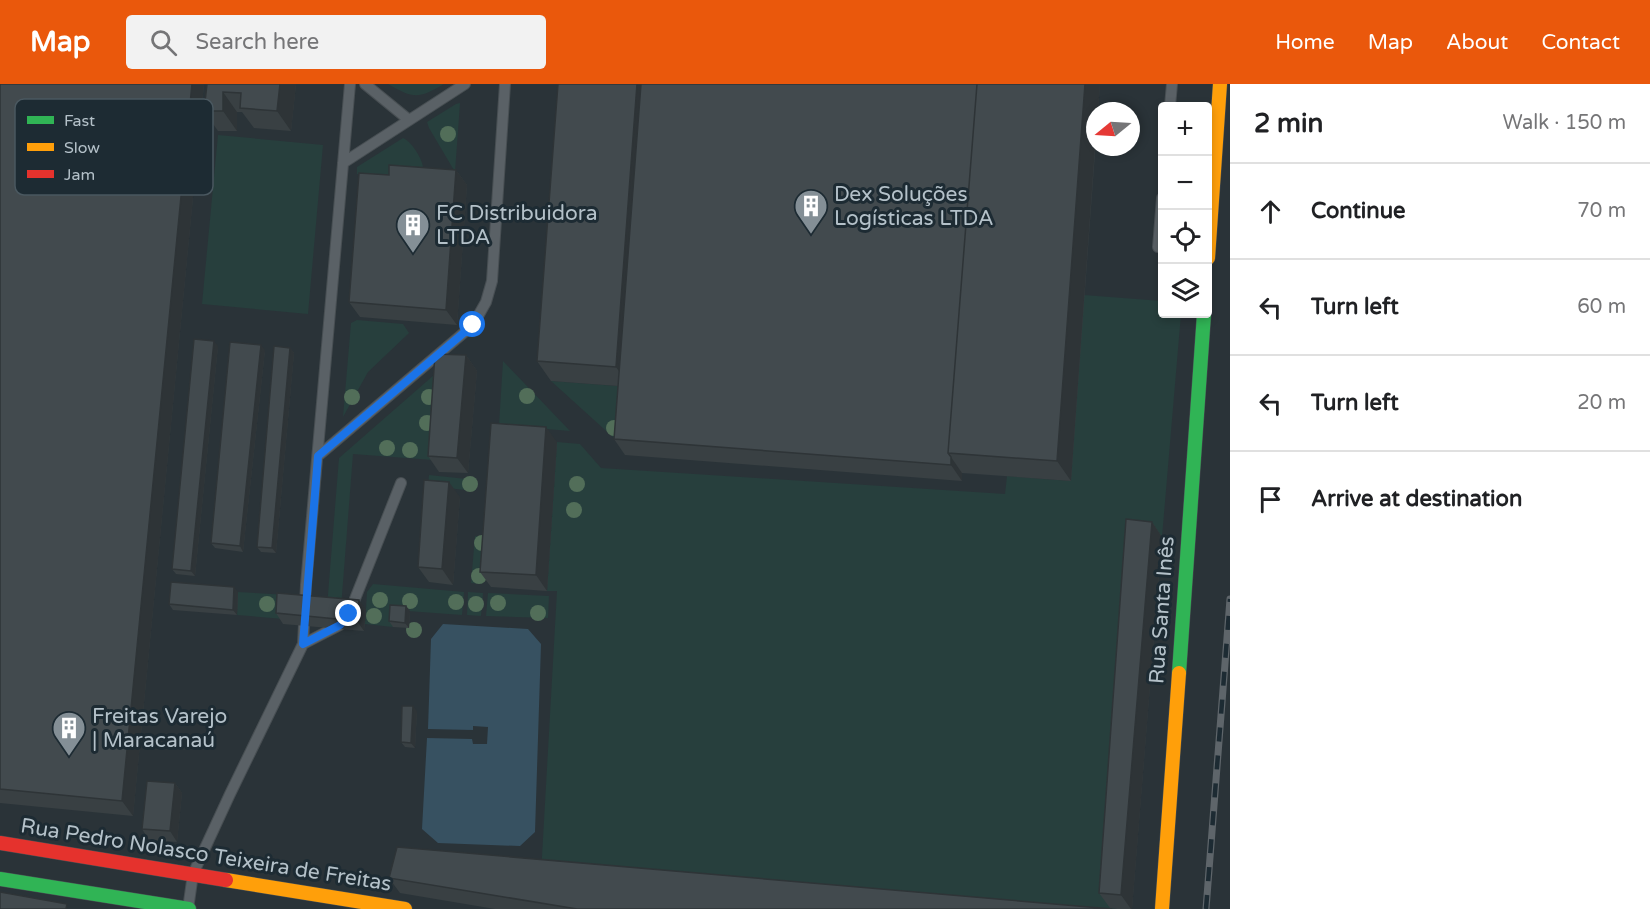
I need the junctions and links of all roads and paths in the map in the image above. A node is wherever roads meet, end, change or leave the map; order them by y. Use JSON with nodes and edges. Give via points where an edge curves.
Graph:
{"nodes":[{"id":1,"x":350,"y":84,"type":"edge"},
{"id":2,"x":365,"y":84,"type":"edge"},
{"id":3,"x":465,"y":84,"type":"edge"},
{"id":4,"x":505,"y":84,"type":"edge"},
{"id":5,"x":1172,"y":84,"type":"edge"},
{"id":6,"x":1220,"y":84,"type":"edge"},
{"id":7,"x":1170,"y":102,"type":"edge"},
{"id":8,"x":409,"y":120,"type":"junction"},
{"id":9,"x":343,"y":163,"type":"junction"},
{"id":10,"x":1211,"y":210,"type":"edge"},
{"id":11,"x":1204,"y":318,"type":"edge"},
{"id":12,"x":318,"y":456,"type":"junction"},
{"id":13,"x":401,"y":483,"type":"dead end"},
{"id":14,"x":303,"y":644,"type":"junction"},
{"id":15,"x":0,"y":843,"type":"edge"},
{"id":16,"x":193,"y":874,"type":"junction"},
{"id":17,"x":0,"y":879,"type":"edge"},
{"id":18,"x":140,"y":905,"type":"edge"},
{"id":19,"x":188,"y":909,"type":"edge"},
{"id":20,"x":405,"y":909,"type":"edge"},
{"id":21,"x":1161,"y":909,"type":"edge"}],
"edges":[{"from":1,"to":9,"type":"lane"},
{"from":2,"to":8,"type":"lane"},
{"from":3,"to":8,"type":"lane"},
{"from":4,"to":12,"type":"lane","via":[[492,281],[486,302],[473,325]]},
{"from":5,"to":7,"type":"lane"},
{"from":6,"to":10,"type":"street"},
{"from":8,"to":9,"type":"lane"},
{"from":9,"to":12,"type":"lane"},
{"from":11,"to":21,"type":"street","name":"Rua Santa Inês"},
{"from":12,"to":14,"type":"lane"},
{"from":13,"to":14,"type":"lane","via":[[349,614],[340,625]]},
{"from":14,"to":16,"type":"lane"},
{"from":15,"to":16,"type":"street","name":"Rua Pedro Nolasco Teixeira de Freitas"},
{"from":16,"to":19,"type":"lane"},
{"from":16,"to":20,"type":"street","name":"Rua Pedro Nolasco Teixeira de Freitas"},
{"from":17,"to":18,"type":"street"},
{"from":18,"to":19,"type":"street"}]}
